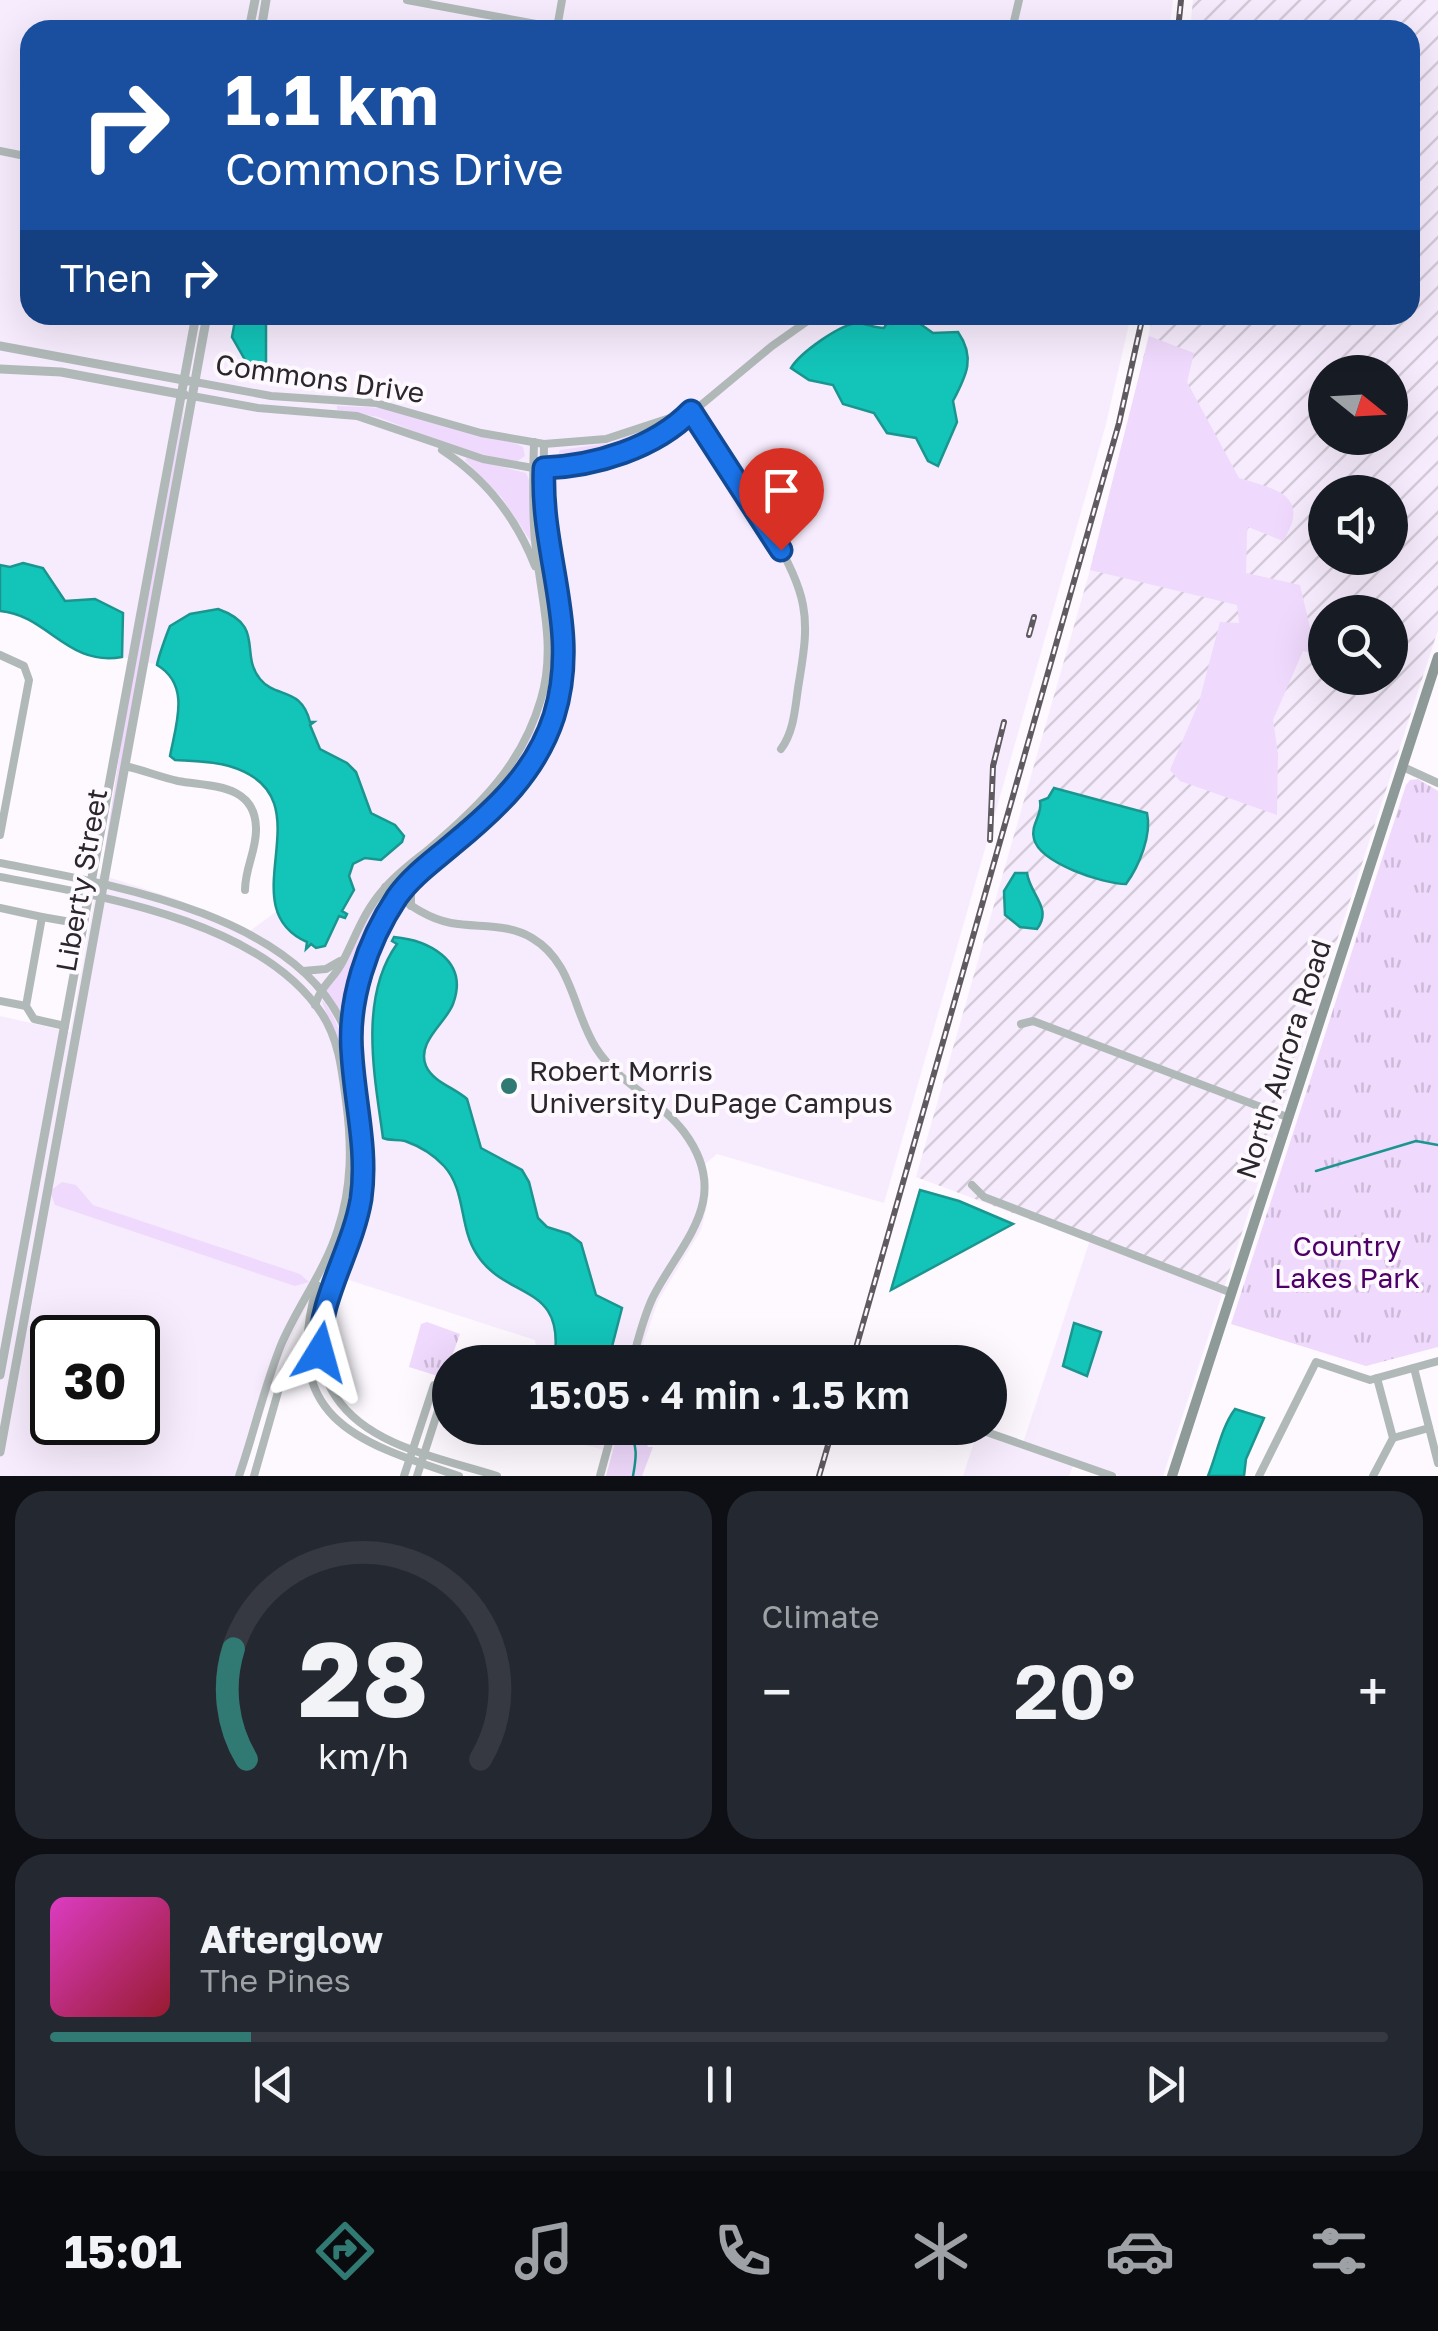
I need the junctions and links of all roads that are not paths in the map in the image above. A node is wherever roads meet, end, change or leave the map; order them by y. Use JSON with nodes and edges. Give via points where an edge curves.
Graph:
{"nodes":[{"id":1,"x":407,"y":0,"type":"edge"},
{"id":2,"x":514,"y":20,"type":"edge"},
{"id":3,"x":195,"y":325,"type":"edge"},
{"id":4,"x":204,"y":325,"type":"edge"},
{"id":5,"x":801,"y":325,"type":"edge"},
{"id":6,"x":0,"y":346,"type":"edge"},
{"id":7,"x":0,"y":369,"type":"edge"},
{"id":8,"x":190,"y":382,"type":"junction"},
{"id":9,"x":187,"y":395,"type":"junction"},
{"id":10,"x":691,"y":411,"type":"junction"},
{"id":11,"x":421,"y":437,"type":"junction"},
{"id":12,"x":539,"y":443,"type":"junction"},
{"id":13,"x":533,"y":468,"type":"junction"},
{"id":14,"x":544,"y":468,"type":"junction"},
{"id":15,"x":540,"y":586,"type":"junction"},
{"id":16,"x":0,"y":655,"type":"edge"},
{"id":17,"x":1438,"y":657,"type":"edge"},
{"id":18,"x":1436,"y":670,"type":"edge"},
{"id":19,"x":781,"y":749,"type":"dead end"},
{"id":20,"x":124,"y":766,"type":"junction"},
{"id":21,"x":1402,"y":767,"type":"junction"},
{"id":22,"x":1438,"y":783,"type":"edge"},
{"id":23,"x":4,"y":788,"type":"edge"},
{"id":24,"x":0,"y":834,"type":"edge"},
{"id":25,"x":422,"y":854,"type":"junction"},
{"id":26,"x":0,"y":863,"type":"edge"},
{"id":27,"x":428,"y":865,"type":"junction"},
{"id":28,"x":0,"y":877,"type":"edge"},
{"id":29,"x":91,"y":881,"type":"junction"},
{"id":30,"x":103,"y":884,"type":"junction"},
{"id":31,"x":385,"y":887,"type":"junction"},
{"id":32,"x":245,"y":890,"type":"dead end"},
{"id":33,"x":89,"y":894,"type":"junction"},
{"id":34,"x":101,"y":896,"type":"junction"},
{"id":35,"x":398,"y":896,"type":"junction"},
{"id":36,"x":411,"y":906,"type":"junction"},
{"id":37,"x":0,"y":908,"type":"edge"},
{"id":38,"x":42,"y":917,"type":"junction"},
{"id":39,"x":65,"y":921,"type":"dead end"},
{"id":40,"x":380,"y":927,"type":"junction"},
{"id":41,"x":346,"y":954,"type":"junction"},
{"id":42,"x":303,"y":971,"type":"junction"},
{"id":43,"x":320,"y":989,"type":"junction"},
{"id":44,"x":0,"y":1001,"type":"edge"},
{"id":45,"x":26,"y":1006,"type":"junction"},
{"id":46,"x":315,"y":1006,"type":"junction"},
{"id":47,"x":1021,"y":1024,"type":"dead end"},
{"id":48,"x":65,"y":1026,"type":"junction"},
{"id":49,"x":351,"y":1052,"type":"junction"},
{"id":50,"x":1288,"y":1117,"type":"junction"},
{"id":51,"x":972,"y":1185,"type":"dead end"},
{"id":52,"x":319,"y":1276,"type":"junction"},
{"id":53,"x":1232,"y":1293,"type":"junction"},
{"id":54,"x":320,"y":1338,"type":"junction"},
{"id":55,"x":637,"y":1345,"type":"edge"},
{"id":56,"x":306,"y":1347,"type":"junction"},
{"id":57,"x":1438,"y":1361,"type":"edge"},
{"id":58,"x":1414,"y":1368,"type":"junction"},
{"id":59,"x":0,"y":1375,"type":"edge"},
{"id":60,"x":311,"y":1376,"type":"junction"},
{"id":61,"x":1377,"y":1378,"type":"junction"},
{"id":62,"x":280,"y":1387,"type":"junction"},
{"id":63,"x":432,"y":1391,"type":"edge"},
{"id":64,"x":1429,"y":1428,"type":"junction"},
{"id":65,"x":432,"y":1431,"type":"edge"},
{"id":66,"x":1392,"y":1438,"type":"junction"},
{"id":67,"x":1007,"y":1440,"type":"edge"},
{"id":68,"x":609,"y":1445,"type":"edge"},
{"id":69,"x":413,"y":1448,"type":"junction"},
{"id":70,"x":0,"y":1452,"type":"edge"},
{"id":71,"x":425,"y":1452,"type":"junction"},
{"id":72,"x":410,"y":1460,"type":"junction"},
{"id":73,"x":1072,"y":1463,"type":"junction"},
{"id":74,"x":1438,"y":1463,"type":"edge"},
{"id":75,"x":421,"y":1464,"type":"junction"},
{"id":76,"x":1067,"y":1475,"type":"edge"},
{"id":77,"x":239,"y":1476,"type":"edge"},
{"id":78,"x":254,"y":1476,"type":"edge"},
{"id":79,"x":404,"y":1476,"type":"edge"},
{"id":80,"x":417,"y":1476,"type":"edge"},
{"id":81,"x":459,"y":1476,"type":"edge"},
{"id":82,"x":497,"y":1476,"type":"edge"},
{"id":83,"x":600,"y":1476,"type":"edge"},
{"id":84,"x":1112,"y":1476,"type":"edge"},
{"id":85,"x":1172,"y":1476,"type":"edge"},
{"id":86,"x":1258,"y":1476,"type":"edge"},
{"id":87,"x":1373,"y":1476,"type":"edge"}],
"edges":[{"from":1,"to":2,"type":"street"},
{"from":3,"to":8,"type":"street","name":"Liberty Street"},
{"from":4,"to":8,"type":"street","name":"Liberty Street"},
{"from":5,"to":10,"type":"street"},
{"from":6,"to":8,"type":"street","name":"Commons Drive"},
{"from":7,"to":9,"type":"street","name":"Commons Drive","via":[[61,372]]},
{"from":8,"to":9,"type":"street","name":"Liberty Street"},
{"from":8,"to":12,"type":"street","name":"Commons Drive","via":[[376,403]]},
{"from":9,"to":11,"type":"street","name":"Commons Drive","via":[[358,416]]},
{"from":9,"to":20,"type":"street","name":"Liberty Street"},
{"from":9,"to":29,"type":"street","name":"Liberty Street"},
{"from":10,"to":12,"type":"street","name":"Commons Drive","via":[[606,439]]},
{"from":10,"to":14,"type":"street","name":"Commons Drive","via":[[641,444],[586,463]]},
{"from":10,"to":19,"type":"street","via":[[800,590],[804,650]]},
{"from":11,"to":13,"type":"street","name":"Commons Drive","via":[[466,455]]},
{"from":11,"to":15,"type":"street","via":[[462,463],[501,503]]},
{"from":12,"to":13,"type":"street"},
{"from":12,"to":14,"type":"street"},
{"from":13,"to":14,"type":"street","name":"Commons Drive"},
{"from":13,"to":15,"type":"street"},
{"from":14,"to":27,"type":"street","via":[[544,522],[565,630],[557,705],[512,792]]},
{"from":15,"to":25,"type":"street","via":[[548,655],[528,735],[484,801]]},
{"from":16,"to":23,"type":"street","via":[[24,666],[29,680]]},
{"from":17,"to":18,"type":"main road","name":"North Aurora Road"},
{"from":18,"to":21,"type":"main road","name":"North Aurora Road"},
{"from":20,"to":30,"type":"street","name":"Liberty Street"},
{"from":20,"to":32,"type":"street","via":[[225,787],[246,800],[256,834]]},
{"from":21,"to":22,"type":"street"},
{"from":21,"to":50,"type":"main road","name":"North Aurora Road"},
{"from":23,"to":24,"type":"street"},
{"from":25,"to":31,"type":"street"},
{"from":25,"to":35,"type":"street"},
{"from":26,"to":29,"type":"street"},
{"from":27,"to":35,"type":"street"},
{"from":27,"to":36,"type":"street","via":[[411,891]]},
{"from":28,"to":33,"type":"street"},
{"from":29,"to":30,"type":"street"},
{"from":29,"to":33,"type":"street","name":"Liberty Street"},
{"from":30,"to":34,"type":"street","name":"Liberty Street"},
{"from":30,"to":42,"type":"street","via":[[221,922]]},
{"from":31,"to":35,"type":"street"},
{"from":31,"to":41,"type":"street"},
{"from":33,"to":34,"type":"street"},
{"from":33,"to":48,"type":"street","name":"Liberty Street"},
{"from":34,"to":46,"type":"street","via":[[229,940],[290,979]]},
{"from":34,"to":70,"type":"street","name":"Liberty Street"},
{"from":35,"to":36,"type":"street"},
{"from":35,"to":40,"type":"street"},
{"from":36,"to":40,"type":"street","via":[[394,908]]},
{"from":36,"to":55,"type":"street","via":[[441,920],[513,930],[544,946],[566,974],[604,1060],[691,1144],[701,1171],[699,1219],[648,1309]]},
{"from":37,"to":38,"type":"street"},
{"from":38,"to":39,"type":"street"},
{"from":38,"to":45,"type":"street"},
{"from":40,"to":49,"type":"street","via":[[357,990]]},
{"from":41,"to":42,"type":"street","via":[[326,969]]},
{"from":41,"to":43,"type":"street"},
{"from":42,"to":43,"type":"street"},
{"from":43,"to":46,"type":"street"},
{"from":43,"to":49,"type":"street"},
{"from":44,"to":45,"type":"street"},
{"from":45,"to":48,"type":"street","via":[[34,1018]]},
{"from":46,"to":52,"type":"street","via":[[339,1056],[351,1149],[344,1208]]},
{"from":47,"to":50,"type":"street","via":[[1033,1020]]},
{"from":48,"to":59,"type":"street","name":"Liberty Street"},
{"from":49,"to":54,"type":"street","via":[[362,1188]]},
{"from":50,"to":53,"type":"main road","name":"North Aurora Road"},
{"from":51,"to":53,"type":"street","via":[[984,1197]]},
{"from":52,"to":56,"type":"street"},
{"from":52,"to":77,"type":"street","via":[[280,1348]]},
{"from":53,"to":85,"type":"main road","name":"North Aurora Road"},
{"from":54,"to":56,"type":"street"},
{"from":54,"to":69,"type":"street","via":[[327,1381],[342,1406],[376,1434]]},
{"from":56,"to":60,"type":"street"},
{"from":56,"to":62,"type":"street","via":[[291,1358]]},
{"from":57,"to":58,"type":"street"},
{"from":58,"to":61,"type":"street"},
{"from":58,"to":64,"type":"street"},
{"from":60,"to":62,"type":"street","via":[[293,1370]]},
{"from":60,"to":72,"type":"street","via":[[346,1429]]},
{"from":61,"to":66,"type":"street"},
{"from":61,"to":86,"type":"street","via":[[1316,1362]]},
{"from":62,"to":78,"type":"street"},
{"from":63,"to":69,"type":"street"},
{"from":64,"to":66,"type":"street"},
{"from":64,"to":74,"type":"street"},
{"from":65,"to":71,"type":"street"},
{"from":66,"to":87,"type":"street"},
{"from":67,"to":73,"type":"street"},
{"from":68,"to":83,"type":"street"},
{"from":69,"to":71,"type":"street"},
{"from":69,"to":72,"type":"street"},
{"from":71,"to":75,"type":"street"},
{"from":71,"to":82,"type":"street"},
{"from":72,"to":75,"type":"street"},
{"from":72,"to":79,"type":"street"},
{"from":73,"to":76,"type":"street"},
{"from":73,"to":84,"type":"street"},
{"from":75,"to":80,"type":"street"},
{"from":75,"to":81,"type":"street"}]}
